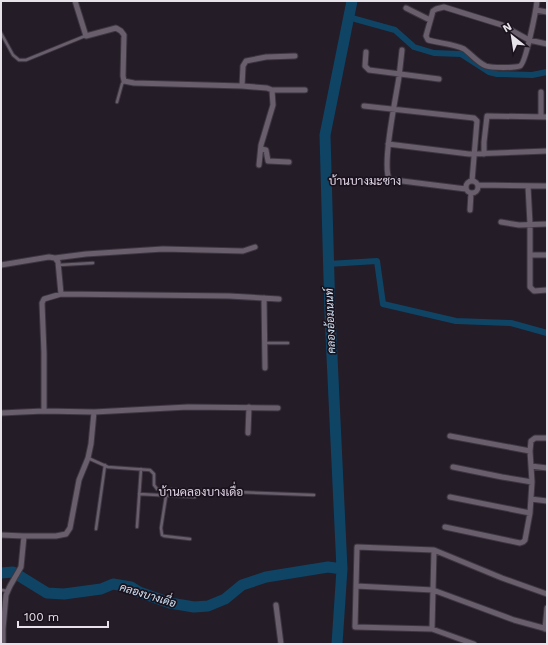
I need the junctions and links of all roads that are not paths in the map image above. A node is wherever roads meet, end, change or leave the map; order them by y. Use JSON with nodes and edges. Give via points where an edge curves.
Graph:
{"nodes":[{"id":1,"x":75,"y":1,"type":"edge"},
{"id":2,"x":537,"y":1,"type":"edge"},
{"id":3,"x":406,"y":8,"type":"dead end"},
{"id":4,"x":536,"y":10,"type":"junction"},
{"id":5,"x":547,"y":12,"type":"edge"},
{"id":6,"x":430,"y":20,"type":"junction"},
{"id":7,"x":1,"y":33,"type":"edge"},
{"id":8,"x":86,"y":36,"type":"junction"},
{"id":9,"x":529,"y":40,"type":"junction"},
{"id":10,"x":547,"y":44,"type":"edge"},
{"id":11,"x":402,"y":50,"type":"dead end"},
{"id":12,"x":366,"y":52,"type":"dead end"},
{"id":13,"x":296,"y":56,"type":"dead end"},
{"id":14,"x":399,"y":75,"type":"junction"},
{"id":15,"x":439,"y":79,"type":"dead end"},
{"id":16,"x":124,"y":81,"type":"junction"},
{"id":17,"x":242,"y":86,"type":"junction"},
{"id":18,"x":272,"y":90,"type":"junction"},
{"id":19,"x":305,"y":90,"type":"dead end"},
{"id":20,"x":541,"y":92,"type":"dead end"},
{"id":21,"x":118,"y":102,"type":"dead end"},
{"id":22,"x":364,"y":106,"type":"dead end"},
{"id":23,"x":394,"y":110,"type":"junction"},
{"id":24,"x":544,"y":117,"type":"edge"},
{"id":25,"x":388,"y":144,"type":"junction"},
{"id":26,"x":261,"y":149,"type":"junction"},
{"id":27,"x":547,"y":151,"type":"edge"},
{"id":28,"x":475,"y":154,"type":"junction"},
{"id":29,"x":484,"y":154,"type":"junction"},
{"id":30,"x":289,"y":162,"type":"dead end"},
{"id":31,"x":259,"y":165,"type":"dead end"},
{"id":32,"x":472,"y":181,"type":"junction"},
{"id":33,"x":478,"y":185,"type":"junction"},
{"id":34,"x":528,"y":186,"type":"junction"},
{"id":35,"x":547,"y":186,"type":"edge"},
{"id":36,"x":466,"y":189,"type":"junction"},
{"id":37,"x":471,"y":193,"type":"junction"},
{"id":38,"x":470,"y":210,"type":"dead end"},
{"id":39,"x":501,"y":222,"type":"dead end"},
{"id":40,"x":530,"y":224,"type":"junction"},
{"id":41,"x":547,"y":224,"type":"edge"},
{"id":42,"x":255,"y":247,"type":"dead end"},
{"id":43,"x":530,"y":255,"type":"junction"},
{"id":44,"x":547,"y":255,"type":"edge"},
{"id":45,"x":54,"y":258,"type":"junction"},
{"id":46,"x":93,"y":263,"type":"dead end"},
{"id":47,"x":59,"y":265,"type":"junction"},
{"id":48,"x":1,"y":266,"type":"edge"},
{"id":49,"x":547,"y":290,"type":"edge"},
{"id":50,"x":61,"y":294,"type":"junction"},
{"id":51,"x":264,"y":298,"type":"junction"},
{"id":52,"x":279,"y":298,"type":"dead end"},
{"id":53,"x":265,"y":343,"type":"junction"},
{"id":54,"x":288,"y":343,"type":"dead end"},
{"id":55,"x":265,"y":368,"type":"dead end"},
{"id":56,"x":249,"y":407,"type":"junction"},
{"id":57,"x":278,"y":408,"type":"dead end"},
{"id":58,"x":44,"y":412,"type":"junction"},
{"id":59,"x":94,"y":412,"type":"junction"},
{"id":60,"x":1,"y":413,"type":"edge"},
{"id":61,"x":248,"y":433,"type":"dead end"},
{"id":62,"x":450,"y":436,"type":"dead end"},
{"id":63,"x":547,"y":438,"type":"edge"},
{"id":64,"x":530,"y":451,"type":"junction"},
{"id":65,"x":88,"y":458,"type":"junction"},
{"id":66,"x":105,"y":465,"type":"junction"},
{"id":67,"x":531,"y":466,"type":"junction"},
{"id":68,"x":453,"y":467,"type":"dead end"},
{"id":69,"x":547,"y":468,"type":"edge"},
{"id":70,"x":141,"y":469,"type":"junction"},
{"id":71,"x":532,"y":482,"type":"junction"},
{"id":72,"x":139,"y":494,"type":"junction"},
{"id":73,"x":314,"y":495,"type":"dead end"},
{"id":74,"x":166,"y":496,"type":"junction"},
{"id":75,"x":195,"y":497,"type":"dead end"},
{"id":76,"x":450,"y":497,"type":"dead end"},
{"id":77,"x":531,"y":499,"type":"junction"},
{"id":78,"x":547,"y":501,"type":"edge"},
{"id":79,"x":530,"y":513,"type":"junction"},
{"id":80,"x":137,"y":527,"type":"dead end"},
{"id":81,"x":445,"y":528,"type":"dead end"},
{"id":82,"x":96,"y":529,"type":"dead end"},
{"id":83,"x":1,"y":535,"type":"edge"},
{"id":84,"x":24,"y":536,"type":"junction"},
{"id":85,"x":190,"y":539,"type":"dead end"},
{"id":86,"x":434,"y":550,"type":"junction"},
{"id":87,"x":356,"y":586,"type":"junction"},
{"id":88,"x":1,"y":590,"type":"edge"},
{"id":89,"x":433,"y":590,"type":"junction"},
{"id":90,"x":8,"y":591,"type":"junction"},
{"id":91,"x":547,"y":594,"type":"edge"},
{"id":92,"x":276,"y":605,"type":"dead end"},
{"id":93,"x":547,"y":608,"type":"edge"},
{"id":94,"x":432,"y":629,"type":"junction"},
{"id":95,"x":546,"y":629,"type":"edge"},
{"id":96,"x":3,"y":644,"type":"edge"},
{"id":97,"x":281,"y":644,"type":"edge"},
{"id":98,"x":474,"y":644,"type":"edge"}],
"edges":[{"from":1,"to":8,"type":"street"},
{"from":2,"to":4,"type":"street"},
{"from":3,"to":6,"type":"street"},
{"from":4,"to":5,"type":"street"},
{"from":4,"to":9,"type":"street"},
{"from":6,"to":9,"type":"street","via":[[434,10],[444,7],[502,25]]},
{"from":6,"to":9,"type":"street","via":[[426,34],[428,40],[463,49],[488,66],[519,66]]},
{"from":7,"to":8,"type":"lane","via":[[13,55],[19,60],[26,60]]},
{"from":8,"to":16,"type":"street","via":[[116,28],[121,31],[124,35]]},
{"from":9,"to":10,"type":"street"},
{"from":11,"to":14,"type":"street"},
{"from":12,"to":14,"type":"street","via":[[367,69]]},
{"from":13,"to":17,"type":"street","via":[[246,61]]},
{"from":14,"to":15,"type":"street"},
{"from":14,"to":23,"type":"street"},
{"from":16,"to":17,"type":"street"},
{"from":16,"to":21,"type":"lane"},
{"from":17,"to":18,"type":"street"},
{"from":18,"to":19,"type":"street"},
{"from":18,"to":26,"type":"street","via":[[273,105]]},
{"from":20,"to":24,"type":"street"},
{"from":22,"to":23,"type":"street"},
{"from":23,"to":25,"type":"street"},
{"from":23,"to":28,"type":"street","via":[[474,118],[477,121]]},
{"from":24,"to":29,"type":"street","via":[[487,116]]},
{"from":25,"to":28,"type":"street"},
{"from":25,"to":36,"type":"street","via":[[386,174],[389,179]]},
{"from":26,"to":30,"type":"street","via":[[266,150],[268,162]]},
{"from":26,"to":31,"type":"street"},
{"from":27,"to":29,"type":"street"},
{"from":28,"to":29,"type":"street"},
{"from":28,"to":32,"type":"street"},
{"from":32,"to":33,"type":"street"},
{"from":32,"to":36,"type":"street","via":[[468,182]]},
{"from":33,"to":34,"type":"street"},
{"from":33,"to":37,"type":"street","via":[[477,190]]},
{"from":34,"to":35,"type":"street"},
{"from":34,"to":40,"type":"street"},
{"from":36,"to":37,"type":"street"},
{"from":37,"to":38,"type":"street"},
{"from":39,"to":40,"type":"street"},
{"from":40,"to":41,"type":"street"},
{"from":40,"to":43,"type":"street"},
{"from":42,"to":45,"type":"street","via":[[243,251],[163,250]]},
{"from":43,"to":44,"type":"street"},
{"from":43,"to":49,"type":"street","via":[[530,287],[534,291]]},
{"from":45,"to":47,"type":"street"},
{"from":45,"to":48,"type":"street"},
{"from":46,"to":47,"type":"lane"},
{"from":47,"to":50,"type":"street"},
{"from":50,"to":51,"type":"street"},
{"from":50,"to":58,"type":"street","via":[[44,299],[42,303]]},
{"from":51,"to":52,"type":"street"},
{"from":51,"to":53,"type":"street"},
{"from":53,"to":54,"type":"lane"},
{"from":53,"to":55,"type":"street"},
{"from":56,"to":57,"type":"street"},
{"from":56,"to":59,"type":"street"},
{"from":56,"to":61,"type":"street"},
{"from":58,"to":59,"type":"street"},
{"from":58,"to":60,"type":"street"},
{"from":59,"to":65,"type":"street"},
{"from":62,"to":64,"type":"street"},
{"from":63,"to":64,"type":"street","via":[[535,438]]},
{"from":64,"to":67,"type":"street"},
{"from":65,"to":66,"type":"lane"},
{"from":65,"to":84,"type":"street","via":[[79,480],[70,528],[66,534]]},
{"from":66,"to":70,"type":"lane"},
{"from":66,"to":82,"type":"lane"},
{"from":67,"to":69,"type":"street"},
{"from":67,"to":71,"type":"street"},
{"from":68,"to":71,"type":"street"},
{"from":70,"to":72,"type":"lane"},
{"from":70,"to":73,"type":"lane","via":[[152,471],[154,485],[158,489]]},
{"from":71,"to":77,"type":"street"},
{"from":72,"to":74,"type":"lane"},
{"from":72,"to":80,"type":"lane"},
{"from":74,"to":75,"type":"lane"},
{"from":74,"to":85,"type":"lane","via":[[162,535]]},
{"from":76,"to":79,"type":"street"},
{"from":77,"to":78,"type":"street"},
{"from":77,"to":79,"type":"street"},
{"from":79,"to":81,"type":"street","via":[[525,540],[520,543]]},
{"from":83,"to":84,"type":"street"},
{"from":84,"to":90,"type":"street","via":[[21,567]]},
{"from":86,"to":87,"type":"street","via":[[357,547]]},
{"from":86,"to":89,"type":"street"},
{"from":86,"to":91,"type":"street"},
{"from":87,"to":89,"type":"street"},
{"from":87,"to":94,"type":"street","via":[[355,627]]},
{"from":88,"to":90,"type":"lane"},
{"from":89,"to":94,"type":"street"},
{"from":89,"to":95,"type":"street"},
{"from":90,"to":96,"type":"street"},
{"from":92,"to":97,"type":"street"},
{"from":93,"to":95,"type":"street"},
{"from":94,"to":98,"type":"street"}]}
